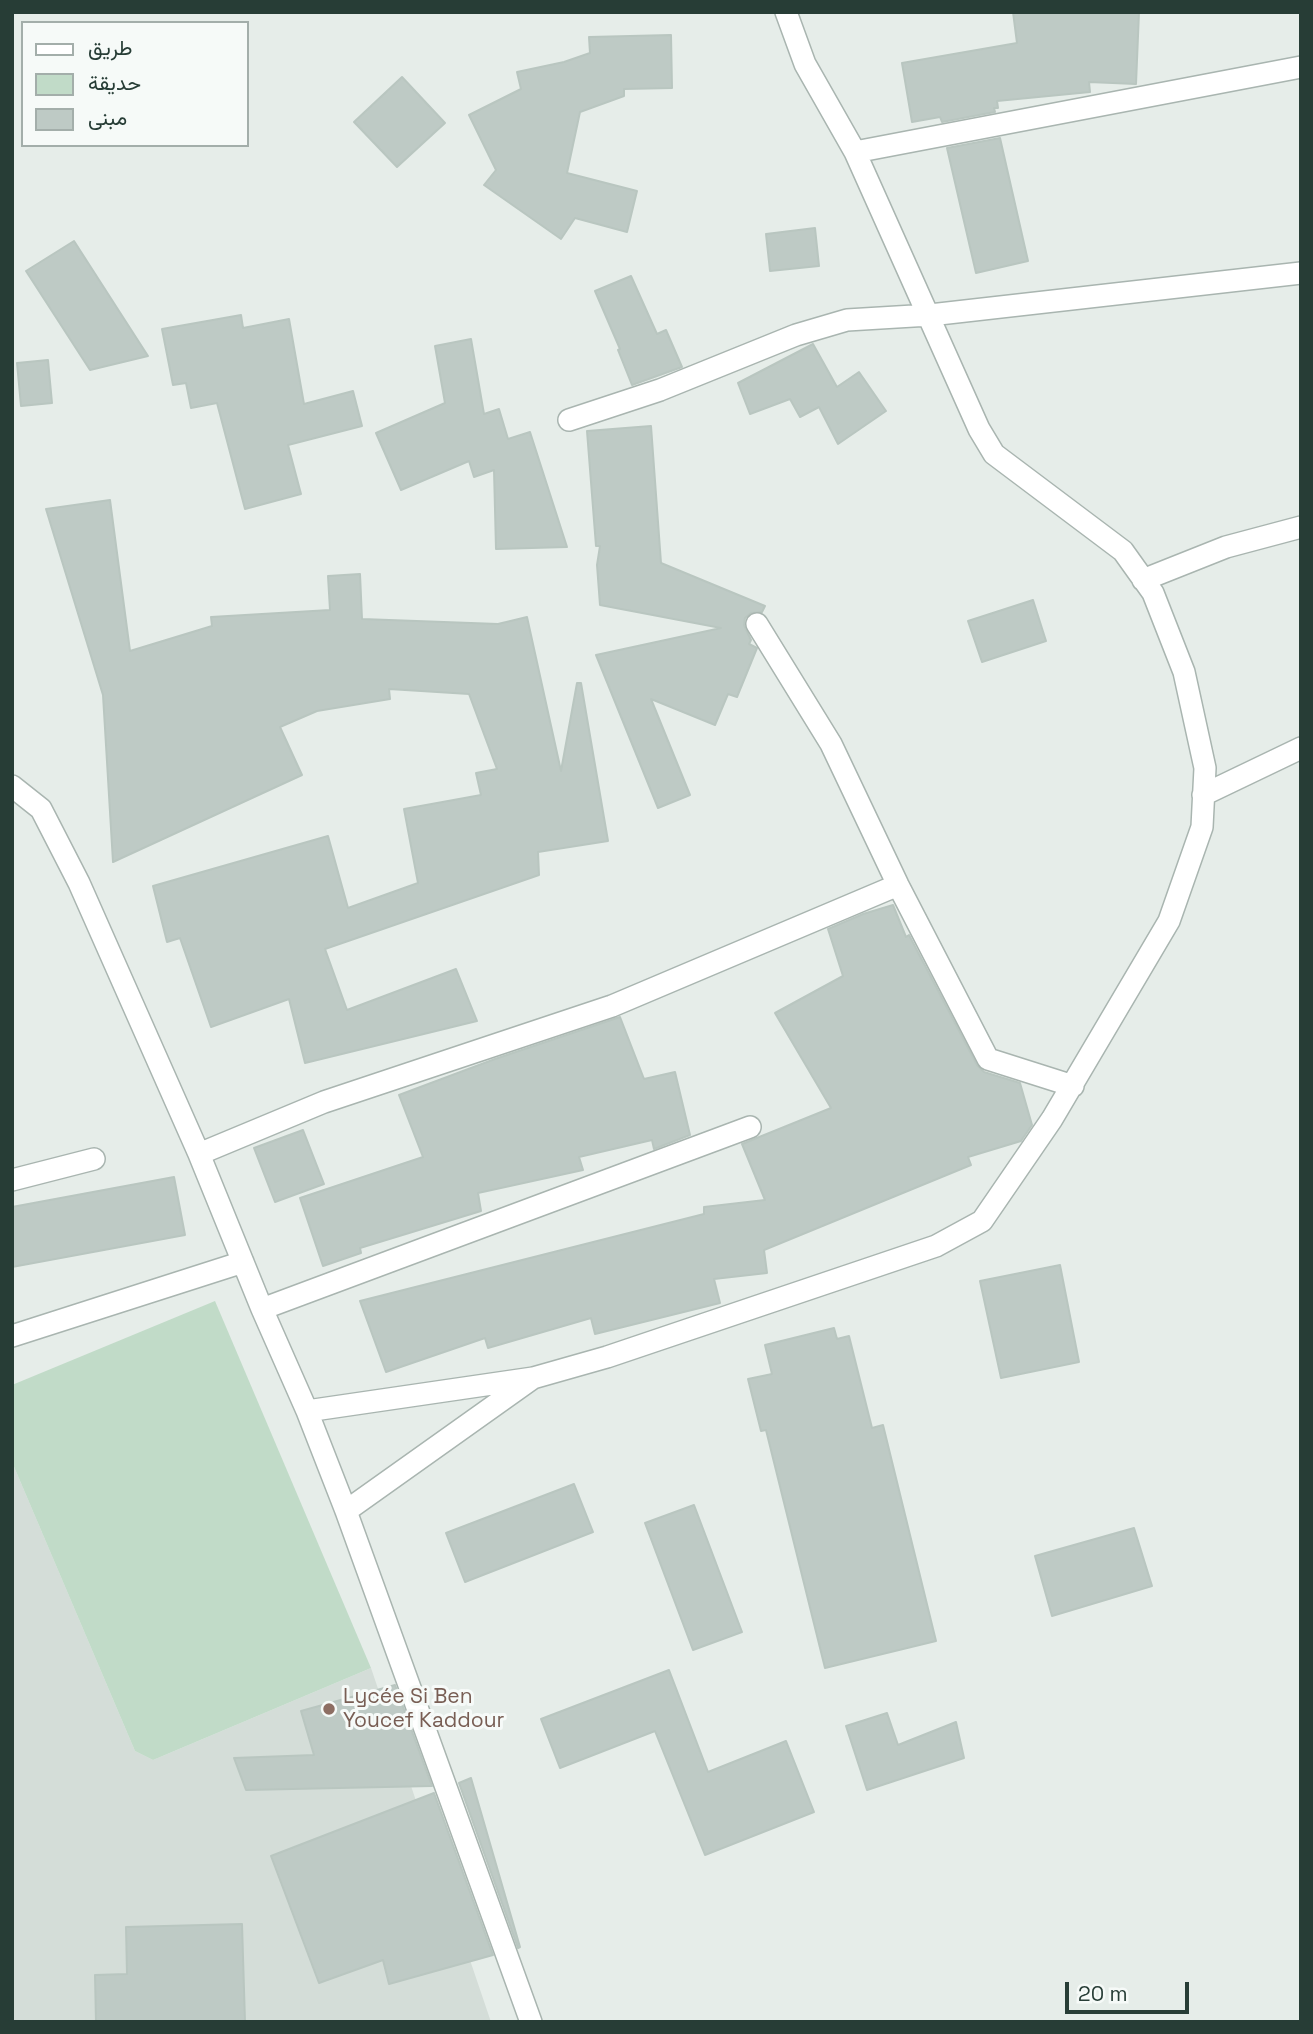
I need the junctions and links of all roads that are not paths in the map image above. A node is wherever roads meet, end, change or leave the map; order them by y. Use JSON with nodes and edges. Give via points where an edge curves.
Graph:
{"nodes":[{"id":1,"x":786,"y":12,"type":"edge"},
{"id":2,"x":1301,"y":67,"type":"edge"},
{"id":3,"x":855,"y":152,"type":"junction"},
{"id":4,"x":1301,"y":273,"type":"edge"},
{"id":5,"x":930,"y":316,"type":"junction"},
{"id":6,"x":569,"y":420,"type":"dead end"},
{"id":7,"x":1301,"y":527,"type":"edge"},
{"id":8,"x":1143,"y":580,"type":"junction"},
{"id":9,"x":757,"y":624,"type":"dead end"},
{"id":10,"x":1301,"y":748,"type":"edge"},
{"id":11,"x":12,"y":786,"type":"edge"},
{"id":12,"x":1203,"y":795,"type":"junction"},
{"id":13,"x":898,"y":885,"type":"junction"},
{"id":14,"x":1073,"y":1086,"type":"junction"},
{"id":15,"x":750,"y":1127,"type":"dead end"},
{"id":16,"x":199,"y":1154,"type":"junction"},
{"id":17,"x":94,"y":1159,"type":"dead end"},
{"id":18,"x":12,"y":1180,"type":"edge"},
{"id":19,"x":243,"y":1262,"type":"junction"},
{"id":20,"x":262,"y":1309,"type":"junction"},
{"id":21,"x":12,"y":1336,"type":"edge"},
{"id":22,"x":533,"y":1378,"type":"junction"},
{"id":23,"x":307,"y":1411,"type":"junction"},
{"id":24,"x":346,"y":1511,"type":"junction"},
{"id":25,"x":531,"y":2022,"type":"edge"}],
"edges":[{"from":1,"to":3,"type":"street","via":[[805,64]]},
{"from":2,"to":3,"type":"street"},
{"from":3,"to":5,"type":"street"},
{"from":4,"to":5,"type":"street"},
{"from":5,"to":6,"type":"street","via":[[847,320]]},
{"from":5,"to":8,"type":"street","via":[[994,454],[1123,551]]},
{"from":7,"to":8,"type":"street","via":[[1226,547]]},
{"from":8,"to":12,"type":"street","via":[[1153,593],[1184,672],[1205,768]]},
{"from":9,"to":13,"type":"street","via":[[831,744]]},
{"from":10,"to":12,"type":"street"},
{"from":11,"to":16,"type":"street","via":[[41,809],[79,883]]},
{"from":12,"to":14,"type":"street","via":[[1202,827],[1169,921]]},
{"from":13,"to":14,"type":"street","via":[[988,1059]]},
{"from":13,"to":16,"type":"street","via":[[612,1006],[324,1102]]},
{"from":14,"to":22,"type":"street","via":[[982,1222],[923,1250]]},
{"from":15,"to":20,"type":"street"},
{"from":16,"to":19,"type":"street"},
{"from":17,"to":18,"type":"street"},
{"from":19,"to":20,"type":"street"},
{"from":19,"to":21,"type":"street"},
{"from":20,"to":23,"type":"street"},
{"from":22,"to":23,"type":"street"},
{"from":22,"to":24,"type":"street"},
{"from":23,"to":24,"type":"street"},
{"from":24,"to":25,"type":"street"}]}
